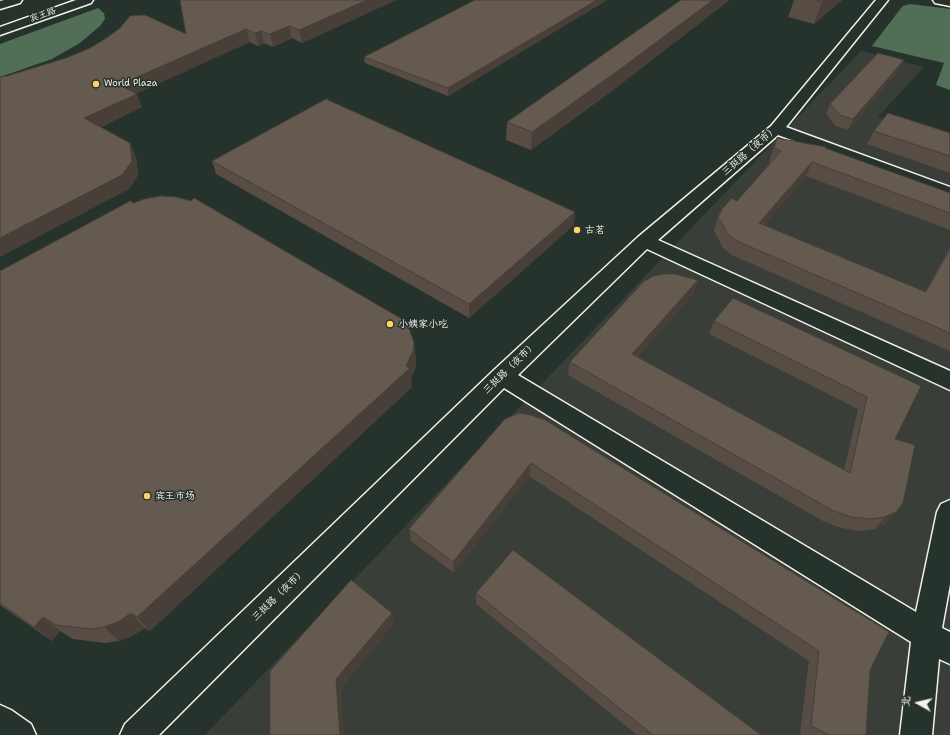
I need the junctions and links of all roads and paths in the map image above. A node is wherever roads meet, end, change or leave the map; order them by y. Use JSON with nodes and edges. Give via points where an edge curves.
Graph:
{"nodes":[{"id":1,"x":16,"y":0,"type":"edge"},
{"id":2,"x":87,"y":0,"type":"edge"},
{"id":3,"x":882,"y":0,"type":"edge"},
{"id":4,"x":940,"y":0,"type":"edge"},
{"id":5,"x":950,"y":2,"type":"edge"},
{"id":6,"x":0,"y":5,"type":"edge"},
{"id":7,"x":26,"y":9,"type":"dead end"},
{"id":8,"x":0,"y":18,"type":"edge"},
{"id":9,"x":0,"y":31,"type":"edge"},
{"id":10,"x":776,"y":129,"type":"junction"},
{"id":11,"x":950,"y":193,"type":"edge"},
{"id":12,"x":646,"y":241,"type":"junction"},
{"id":13,"x":502,"y":376,"type":"junction"},
{"id":14,"x":950,"y":381,"type":"edge"},
{"id":15,"x":950,"y":512,"type":"edge"},
{"id":16,"x":938,"y":643,"type":"edge"},
{"id":17,"x":0,"y":721,"type":"edge"},
{"id":18,"x":20,"y":735,"type":"edge"},
{"id":19,"x":136,"y":735,"type":"edge"},
{"id":20,"x":916,"y":735,"type":"edge"}],
"edges":[{"from":1,"to":6,"type":"street"},
{"from":2,"to":9,"type":"street","name":"宾王路"},
{"from":3,"to":10,"type":"street","name":"三挺路（夜市）"},
{"from":4,"to":5,"type":"street"},
{"from":7,"to":8,"type":"street","name":"宾王路"},
{"from":10,"to":11,"type":"street"},
{"from":10,"to":12,"type":"street","name":"三挺路（夜市）"},
{"from":12,"to":13,"type":"street","name":"三挺路（夜市）"},
{"from":12,"to":14,"type":"street"},
{"from":13,"to":16,"type":"street"},
{"from":13,"to":19,"type":"street","name":"三挺路（夜市）"},
{"from":15,"to":16,"type":"street"},
{"from":16,"to":20,"type":"street"},
{"from":17,"to":18,"type":"street"}]}
